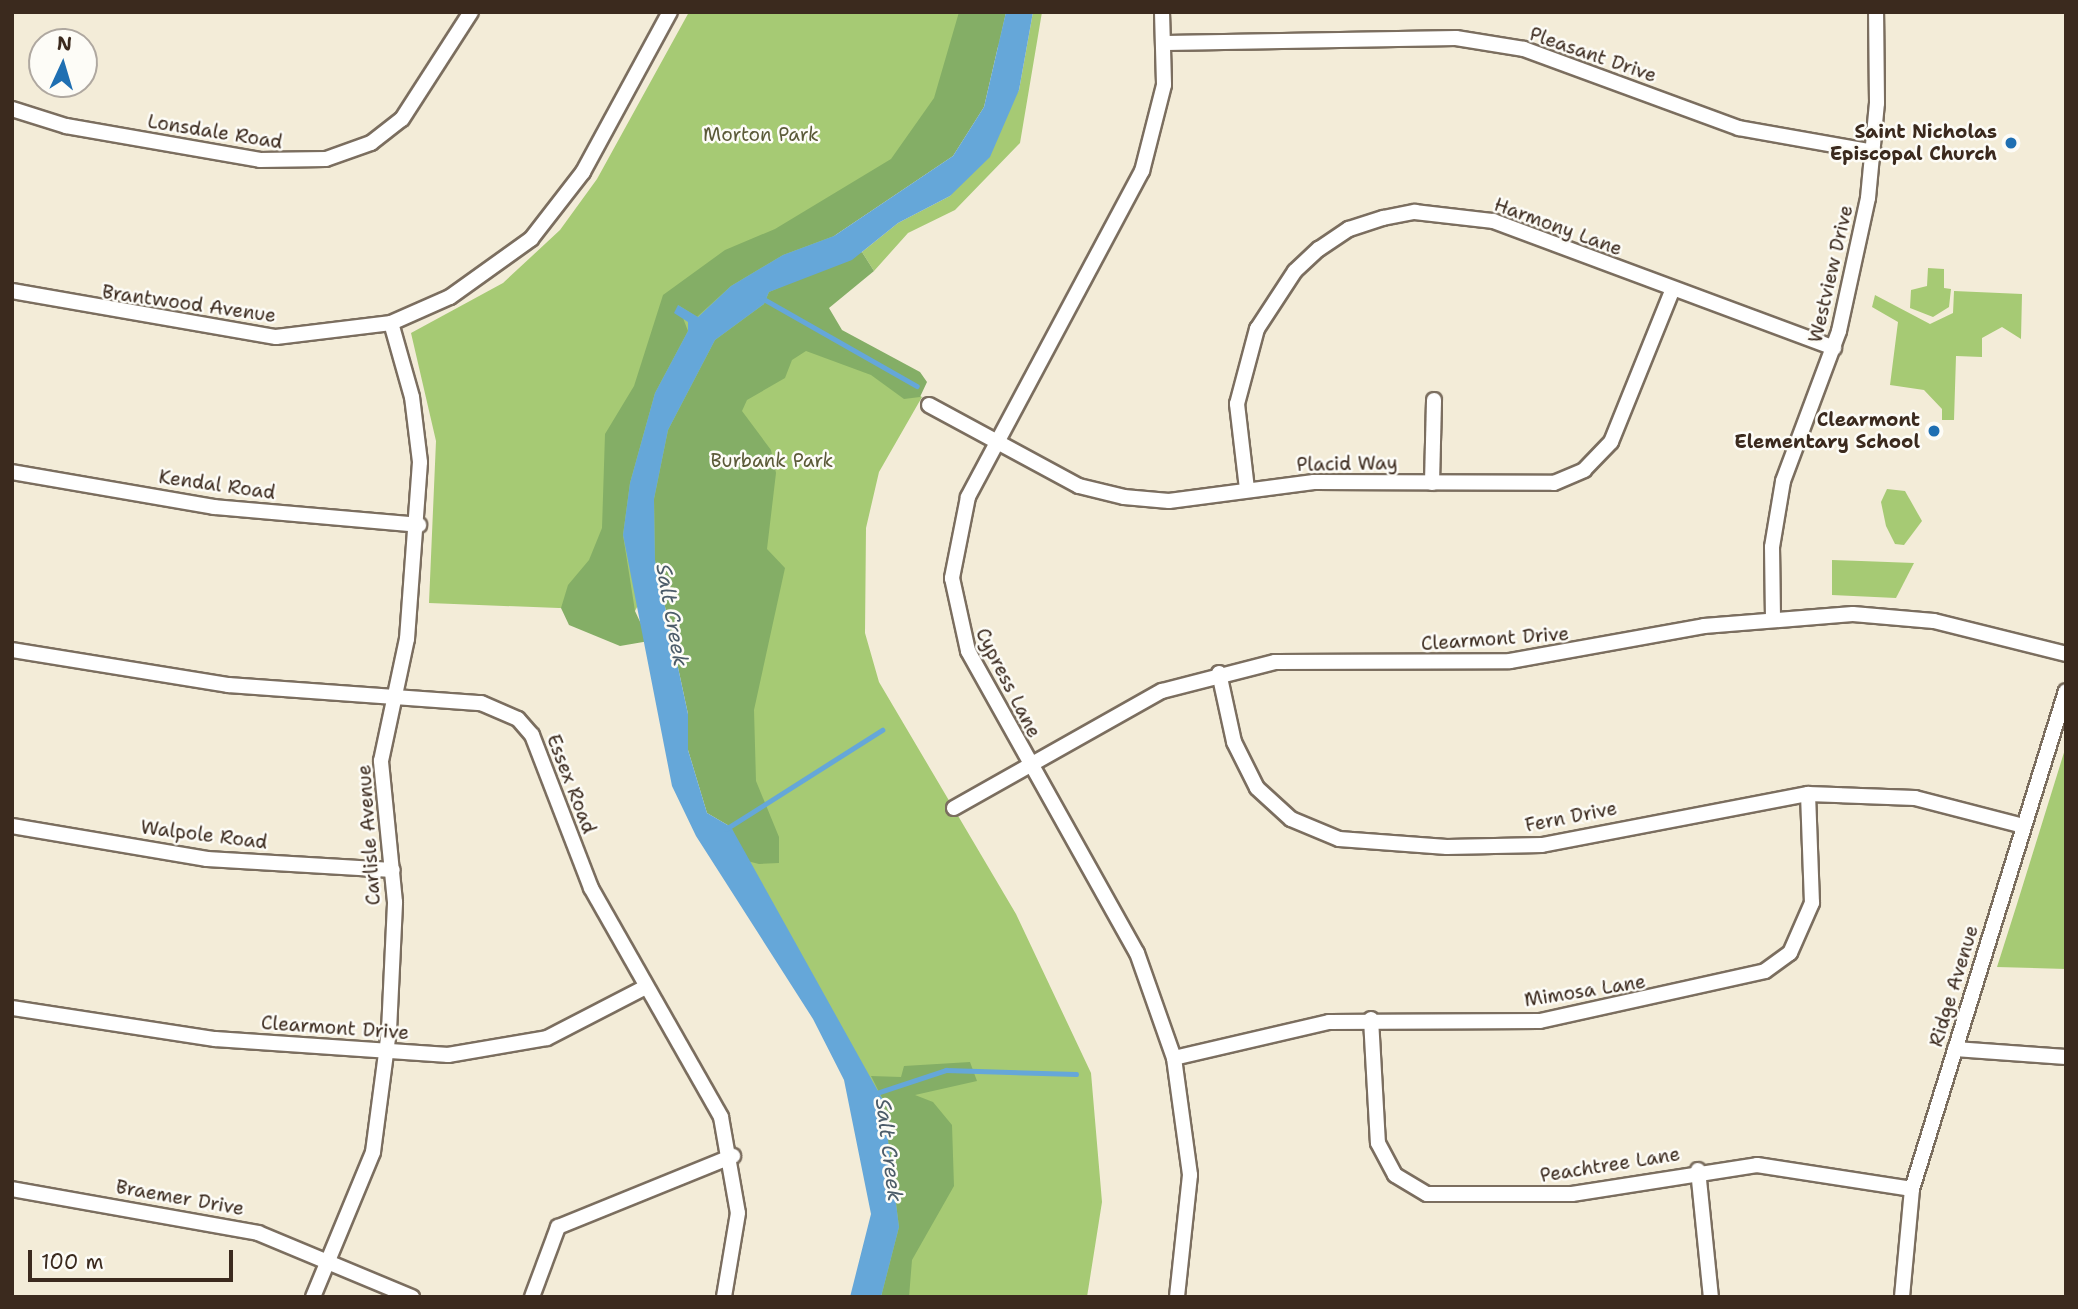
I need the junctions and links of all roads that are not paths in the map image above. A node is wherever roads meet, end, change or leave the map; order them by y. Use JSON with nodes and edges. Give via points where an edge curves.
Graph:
{"nodes":[{"id":1,"x":471,"y":12,"type":"edge"},
{"id":2,"x":670,"y":12,"type":"edge"},
{"id":3,"x":1162,"y":12,"type":"edge"},
{"id":4,"x":1876,"y":12,"type":"edge"},
{"id":5,"x":1166,"y":43,"type":"junction"},
{"id":6,"x":12,"y":109,"type":"edge"},
{"id":7,"x":1874,"y":152,"type":"junction"},
{"id":8,"x":12,"y":291,"type":"edge"},
{"id":9,"x":1672,"y":292,"type":"junction"},
{"id":10,"x":391,"y":323,"type":"junction"},
{"id":11,"x":1834,"y":348,"type":"junction"},
{"id":12,"x":1434,"y":400,"type":"dead end"},
{"id":13,"x":929,"y":405,"type":"dead end"},
{"id":14,"x":997,"y":441,"type":"junction"},
{"id":15,"x":12,"y":472,"type":"edge"},
{"id":16,"x":1432,"y":483,"type":"junction"},
{"id":17,"x":1247,"y":489,"type":"junction"},
{"id":18,"x":419,"y":525,"type":"junction"},
{"id":19,"x":1773,"y":618,"type":"junction"},
{"id":20,"x":12,"y":650,"type":"edge"},
{"id":21,"x":2066,"y":654,"type":"edge"},
{"id":22,"x":1219,"y":673,"type":"junction"},
{"id":23,"x":2066,"y":691,"type":"edge"},
{"id":24,"x":396,"y":697,"type":"junction"},
{"id":25,"x":1029,"y":768,"type":"junction"},
{"id":26,"x":1808,"y":794,"type":"junction"},
{"id":27,"x":954,"y":807,"type":"dead end"},
{"id":28,"x":12,"y":826,"type":"edge"},
{"id":29,"x":2023,"y":826,"type":"junction"},
{"id":30,"x":393,"y":870,"type":"junction"},
{"id":31,"x":644,"y":988,"type":"junction"},
{"id":32,"x":12,"y":1008,"type":"edge"},
{"id":33,"x":1371,"y":1019,"type":"junction"},
{"id":34,"x":1955,"y":1049,"type":"junction"},
{"id":35,"x":387,"y":1050,"type":"junction"},
{"id":36,"x":2066,"y":1057,"type":"edge"},
{"id":37,"x":1174,"y":1058,"type":"junction"},
{"id":38,"x":733,"y":1156,"type":"junction"},
{"id":39,"x":1698,"y":1170,"type":"junction"},
{"id":40,"x":12,"y":1189,"type":"edge"},
{"id":41,"x":1912,"y":1189,"type":"junction"},
{"id":42,"x":328,"y":1262,"type":"junction"},
{"id":43,"x":313,"y":1297,"type":"edge"},
{"id":44,"x":412,"y":1297,"type":"edge"},
{"id":45,"x":532,"y":1297,"type":"edge"},
{"id":46,"x":724,"y":1297,"type":"edge"},
{"id":47,"x":1177,"y":1297,"type":"edge"},
{"id":48,"x":1712,"y":1297,"type":"edge"},
{"id":49,"x":1902,"y":1297,"type":"edge"}],
"edges":[{"from":1,"to":6,"type":"street","name":"Lonsdale Road","via":[[402,119],[371,143],[326,159],[260,160],[66,125]]},
{"from":2,"to":10,"type":"street","name":"Brantwood Avenue","via":[[583,172],[531,239],[461,290]]},
{"from":3,"to":5,"type":"street","name":"Cypress Lane"},
{"from":4,"to":7,"type":"street","name":"Westview Drive"},
{"from":5,"to":7,"type":"street","name":"Pleasant Drive","via":[[1456,38],[1524,49],[1739,128]]},
{"from":5,"to":14,"type":"street","name":"Cypress Lane","via":[[1160,110],[1142,171]]},
{"from":7,"to":11,"type":"street","name":"Westview Drive"},
{"from":8,"to":10,"type":"street","name":"Brantwood Avenue","via":[[276,337]]},
{"from":9,"to":11,"type":"street","name":"Harmony Lane"},
{"from":9,"to":16,"type":"street","name":"Placid Way","via":[[1611,442],[1584,470],[1532,485]]},
{"from":9,"to":17,"type":"street","name":"Harmony Lane","via":[[1479,218],[1415,212],[1349,229],[1295,271],[1257,329],[1237,404]]},
{"from":10,"to":18,"type":"street","name":"Carlisle Avenue","via":[[418,429]]},
{"from":11,"to":19,"type":"street","name":"Westview Drive","via":[[1783,481],[1772,547]]},
{"from":12,"to":16,"type":"street"},
{"from":13,"to":14,"type":"street","name":"Placid Way"},
{"from":14,"to":17,"type":"street","name":"Placid Way","via":[[1079,486],[1124,498],[1169,501]]},
{"from":14,"to":25,"type":"street","name":"Cypress Lane","via":[[960,520],[954,599],[968,652]]},
{"from":15,"to":18,"type":"street","name":"Kendal Road","via":[[214,507]]},
{"from":16,"to":17,"type":"street","name":"Placid Way","via":[[1314,482]]},
{"from":18,"to":24,"type":"street","name":"Carlisle Avenue"},
{"from":19,"to":21,"type":"street","name":"Clearmont Drive","via":[[1934,621]]},
{"from":19,"to":22,"type":"street","name":"Clearmont Drive","via":[[1510,661],[1275,662]]},
{"from":20,"to":24,"type":"street","name":"Essex Road","via":[[228,685]]},
{"from":22,"to":25,"type":"street","name":"Clearmont Drive","via":[[1113,714]]},
{"from":22,"to":26,"type":"street","name":"Fern Drive","via":[[1234,742],[1257,788],[1292,819],[1339,839],[1447,847],[1542,845]]},
{"from":23,"to":29,"type":"street","name":"Ridge Avenue"},
{"from":24,"to":30,"type":"street","name":"Carlisle Avenue","via":[[381,761]]},
{"from":24,"to":31,"type":"street","name":"Essex Road","via":[[500,708],[532,735],[592,888]]},
{"from":25,"to":27,"type":"street","name":"Clearmont Drive"},
{"from":25,"to":37,"type":"street","name":"Cypress Lane","via":[[1137,953]]},
{"from":26,"to":29,"type":"street","name":"Fern Drive","via":[[1915,798]]},
{"from":26,"to":33,"type":"street","name":"Mimosa Lane","via":[[1812,903],[1790,953],[1765,971],[1541,1021]]},
{"from":28,"to":30,"type":"street","name":"Walpole Road","via":[[207,859]]},
{"from":29,"to":34,"type":"street","name":"Ridge Avenue"},
{"from":30,"to":35,"type":"street","name":"Carlisle Avenue"},
{"from":31,"to":35,"type":"street","name":"Clearmont Drive","via":[[547,1038],[448,1055]]},
{"from":31,"to":38,"type":"street","name":"Essex Road","via":[[706,1087]]},
{"from":32,"to":35,"type":"street","name":"Clearmont Drive","via":[[215,1039]]},
{"from":33,"to":37,"type":"street","name":"Mimosa Lane","via":[[1295,1027]]},
{"from":33,"to":39,"type":"street","name":"Peachtree Lane","via":[[1378,1143],[1386,1165],[1413,1189],[1438,1197],[1534,1197]]},
{"from":34,"to":36,"type":"street"},
{"from":34,"to":41,"type":"street","name":"Ridge Avenue"},
{"from":35,"to":42,"type":"street","name":"Carlisle Avenue","via":[[373,1152]]},
{"from":37,"to":47,"type":"street","name":"Cypress Lane","via":[[1190,1175]]},
{"from":38,"to":45,"type":"street","via":[[558,1227]]},
{"from":38,"to":46,"type":"street","name":"Essex Road","via":[[737,1242]]},
{"from":39,"to":41,"type":"street","name":"Peachtree Lane","via":[[1783,1167]]},
{"from":39,"to":48,"type":"street"},
{"from":40,"to":42,"type":"street","name":"Braemer Drive","via":[[217,1222]]},
{"from":41,"to":49,"type":"street","name":"Ridge Avenue"},
{"from":42,"to":43,"type":"street","name":"Carlisle Avenue"},
{"from":42,"to":44,"type":"street","name":"Braemer Drive"}]}
